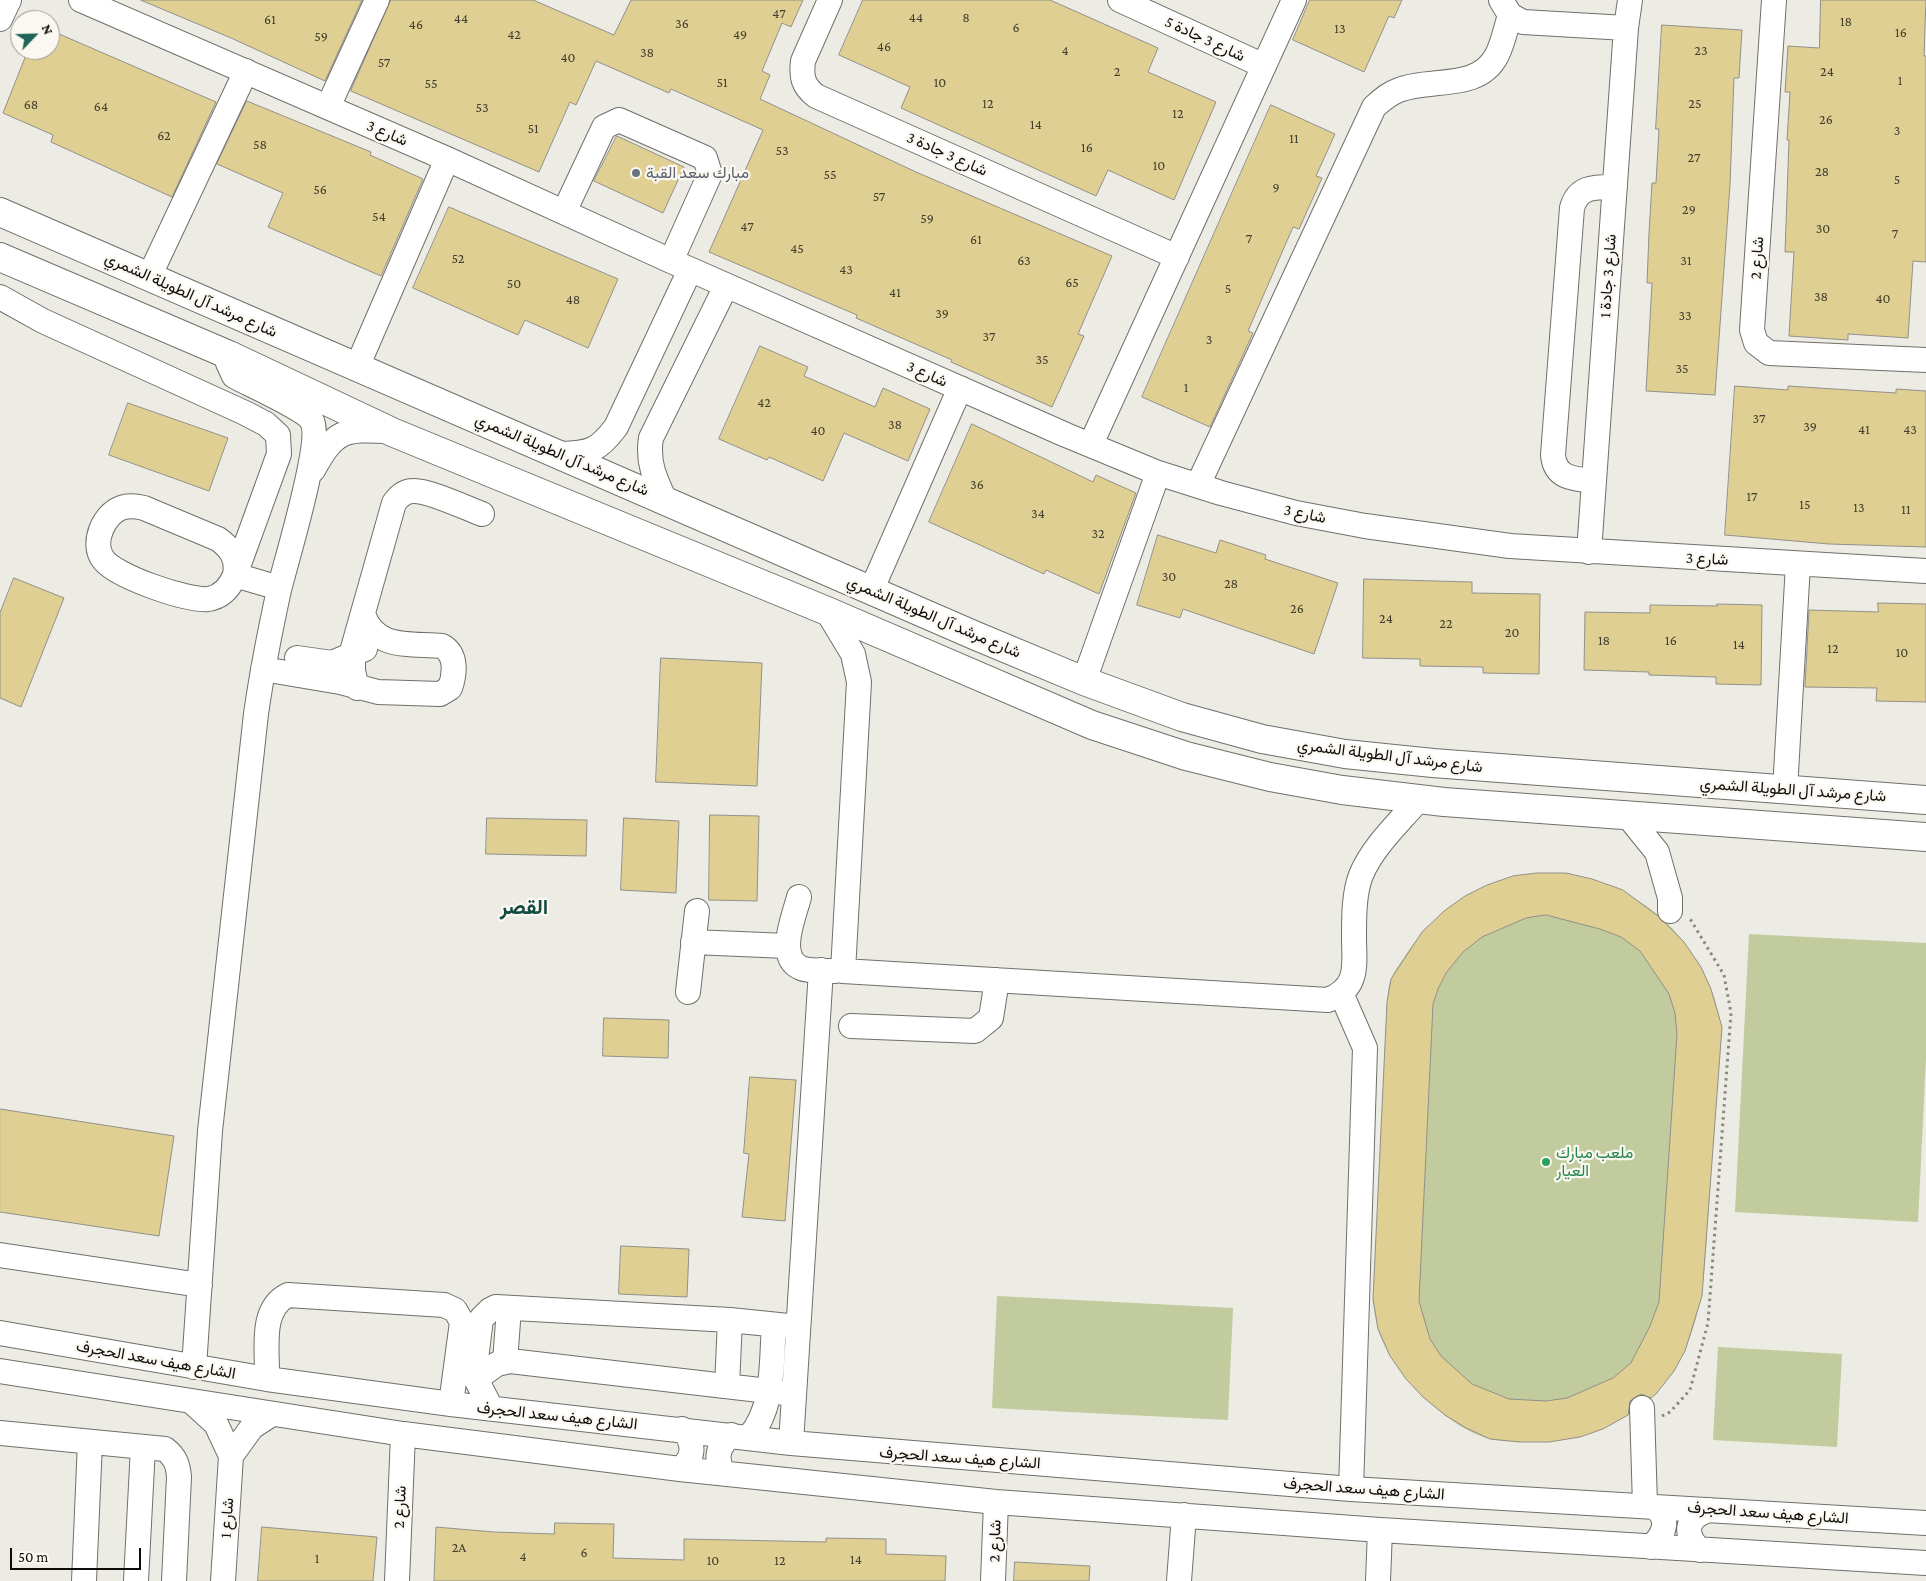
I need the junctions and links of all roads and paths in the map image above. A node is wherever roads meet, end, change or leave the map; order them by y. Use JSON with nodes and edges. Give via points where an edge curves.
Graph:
{"nodes":[{"id":1,"x":9,"y":0,"type":"edge"},
{"id":2,"x":81,"y":0,"type":"edge"},
{"id":3,"x":377,"y":0,"type":"edge"},
{"id":4,"x":830,"y":0,"type":"edge"},
{"id":5,"x":1120,"y":0,"type":"edge"},
{"id":6,"x":1294,"y":0,"type":"edge"},
{"id":7,"x":1630,"y":0,"type":"edge"},
{"id":8,"x":1774,"y":0,"type":"edge"},
{"id":9,"x":1505,"y":7,"type":"edge"},
{"id":10,"x":0,"y":19,"type":"edge"},
{"id":11,"x":1626,"y":28,"type":"junction"},
{"id":12,"x":1264,"y":66,"type":"junction"},
{"id":13,"x":246,"y":72,"type":"junction"},
{"id":14,"x":328,"y":107,"type":"junction"},
{"id":15,"x":447,"y":159,"type":"junction"},
{"id":16,"x":1614,"y":187,"type":"junction"},
{"id":17,"x":0,"y":212,"type":"edge"},
{"id":18,"x":564,"y":212,"type":"junction"},
{"id":19,"x":0,"y":257,"type":"edge"},
{"id":20,"x":1177,"y":257,"type":"junction"},
{"id":21,"x":681,"y":266,"type":"junction"},
{"id":22,"x":149,"y":277,"type":"junction"},
{"id":23,"x":726,"y":286,"type":"junction"},
{"id":24,"x":0,"y":297,"type":"edge"},
{"id":25,"x":219,"y":351,"type":"junction"},
{"id":26,"x":1926,"y":360,"type":"edge"},
{"id":27,"x":357,"y":367,"type":"junction"},
{"id":28,"x":960,"y":388,"type":"junction"},
{"id":29,"x":392,"y":432,"type":"junction"},
{"id":30,"x":1091,"y":444,"type":"junction"},
{"id":31,"x":561,"y":454,"type":"junction"},
{"id":32,"x":1158,"y":473,"type":"junction"},
{"id":33,"x":308,"y":481,"type":"junction"},
{"id":34,"x":1594,"y":481,"type":"junction"},
{"id":35,"x":1198,"y":485,"type":"junction"},
{"id":36,"x":665,"y":500,"type":"junction"},
{"id":37,"x":482,"y":514,"type":"dead end"},
{"id":38,"x":1589,"y":552,"type":"junction"},
{"id":39,"x":1798,"y":564,"type":"junction"},
{"id":40,"x":1926,"y":571,"type":"edge"},
{"id":41,"x":235,"y":575,"type":"junction"},
{"id":42,"x":280,"y":588,"type":"junction"},
{"id":43,"x":871,"y":591,"type":"junction"},
{"id":44,"x":827,"y":611,"type":"junction"},
{"id":45,"x":363,"y":614,"type":"junction"},
{"id":46,"x":928,"y":616,"type":"junction"},
{"id":47,"x":392,"y":642,"type":"junction"},
{"id":48,"x":353,"y":656,"type":"junction"},
{"id":49,"x":264,"y":661,"type":"junction"},
{"id":50,"x":1084,"y":681,"type":"junction"},
{"id":51,"x":357,"y":688,"type":"junction"},
{"id":52,"x":1677,"y":782,"type":"junction"},
{"id":53,"x":1785,"y":790,"type":"junction"},
{"id":54,"x":1419,"y":799,"type":"junction"},
{"id":55,"x":1926,"y":800,"type":"edge"},
{"id":56,"x":1621,"y":814,"type":"junction"},
{"id":57,"x":1724,"y":822,"type":"junction"},
{"id":58,"x":1926,"y":837,"type":"edge"},
{"id":59,"x":799,"y":897,"type":"dead end"},
{"id":60,"x":1670,"y":904,"type":"joint"},
{"id":61,"x":697,"y":911,"type":"dead end"},
{"id":62,"x":693,"y":942,"type":"junction"},
{"id":63,"x":787,"y":946,"type":"junction"},
{"id":64,"x":832,"y":970,"type":"junction"},
{"id":65,"x":997,"y":980,"type":"junction"},
{"id":66,"x":688,"y":992,"type":"dead end"},
{"id":67,"x":1341,"y":993,"type":"junction"},
{"id":68,"x":851,"y":1026,"type":"dead end"},
{"id":69,"x":0,"y":1254,"type":"edge"},
{"id":70,"x":200,"y":1285,"type":"junction"},
{"id":71,"x":509,"y":1308,"type":"junction"},
{"id":72,"x":730,"y":1320,"type":"junction"},
{"id":73,"x":774,"y":1325,"type":"junction"},
{"id":74,"x":798,"y":1327,"type":"junction"},
{"id":75,"x":0,"y":1333,"type":"edge"},
{"id":76,"x":505,"y":1362,"type":"junction"},
{"id":77,"x":194,"y":1367,"type":"junction"},
{"id":78,"x":0,"y":1371,"type":"edge"},
{"id":79,"x":267,"y":1379,"type":"junction"},
{"id":80,"x":476,"y":1379,"type":"junction"},
{"id":81,"x":728,"y":1386,"type":"junction"},
{"id":82,"x":768,"y":1392,"type":"junction"},
{"id":83,"x":794,"y":1394,"type":"junction"},
{"id":84,"x":193,"y":1402,"type":"junction"},
{"id":85,"x":451,"y":1404,"type":"junction"},
{"id":86,"x":491,"y":1408,"type":"junction"},
{"id":87,"x":272,"y":1414,"type":"junction"},
{"id":88,"x":1642,"y":1416,"type":"joint"},
{"id":89,"x":682,"y":1430,"type":"junction"},
{"id":90,"x":0,"y":1433,"type":"edge"},
{"id":91,"x":403,"y":1434,"type":"junction"},
{"id":92,"x":740,"y":1436,"type":"junction"},
{"id":93,"x":90,"y":1442,"type":"junction"},
{"id":94,"x":791,"y":1443,"type":"junction"},
{"id":95,"x":143,"y":1447,"type":"junction"},
{"id":96,"x":231,"y":1456,"type":"junction"},
{"id":97,"x":680,"y":1469,"type":"junction"},
{"id":98,"x":723,"y":1473,"type":"junction"},
{"id":99,"x":1351,"y":1489,"type":"junction"},
{"id":100,"x":996,"y":1502,"type":"junction"},
{"id":101,"x":1649,"y":1506,"type":"junction"},
{"id":102,"x":1709,"y":1510,"type":"junction"},
{"id":103,"x":1184,"y":1516,"type":"junction"},
{"id":104,"x":1926,"y":1523,"type":"edge"},
{"id":105,"x":1380,"y":1530,"type":"junction"},
{"id":106,"x":1651,"y":1547,"type":"junction"},
{"id":107,"x":1700,"y":1550,"type":"junction"},
{"id":108,"x":1926,"y":1564,"type":"edge"},
{"id":109,"x":84,"y":1581,"type":"edge"},
{"id":110,"x":136,"y":1581,"type":"edge"},
{"id":111,"x":174,"y":1581,"type":"edge"},
{"id":112,"x":223,"y":1581,"type":"edge"},
{"id":113,"x":396,"y":1581,"type":"edge"},
{"id":114,"x":993,"y":1581,"type":"edge"},
{"id":115,"x":1179,"y":1581,"type":"edge"},
{"id":116,"x":1378,"y":1581,"type":"edge"}],
"edges":[{"from":1,"to":10,"type":"street"},
{"from":2,"to":13,"type":"street","name":"شارع 3"},
{"from":3,"to":14,"type":"street"},
{"from":4,"to":20,"type":"street","name":"شارع 3 جادة 3","via":[[803,61],[803,82],[816,96]]},
{"from":5,"to":12,"type":"street","name":"شارع 3 جادة 5"},
{"from":6,"to":12,"type":"street"},
{"from":7,"to":11,"type":"street","name":"شارع 3 جادة 1"},
{"from":8,"to":26,"type":"street","name":"شارع 2","via":[[1752,330],[1756,343],[1769,353]]},
{"from":9,"to":11,"type":"street","via":[[1523,22]]},
{"from":9,"to":35,"type":"street","via":[[1496,56],[1483,71],[1470,79],[1400,89],[1387,95],[1374,108]]},
{"from":11,"to":16,"type":"street","name":"شارع 3 جادة 1"},
{"from":12,"to":20,"type":"street"},
{"from":13,"to":14,"type":"street","name":"شارع 3"},
{"from":13,"to":22,"type":"street"},
{"from":14,"to":15,"type":"street","name":"شارع 3"},
{"from":15,"to":18,"type":"street","name":"شارع 3"},
{"from":15,"to":27,"type":"street"},
{"from":16,"to":34,"type":"street","name":"شارع 3 جادة 1"},
{"from":16,"to":34,"type":"street","via":[[1587,188],[1574,200],[1572,208],[1553,455],[1558,471],[1565,476]]},
{"from":17,"to":22,"type":"main road","name":"شارع مرشد آل الطويلة الشمري"},
{"from":18,"to":21,"type":"street","name":"شارع 3"},
{"from":18,"to":21,"type":"street","via":[[604,128],[619,120],[705,158],[710,174]]},
{"from":19,"to":25,"type":"main road"},
{"from":20,"to":30,"type":"street"},
{"from":21,"to":23,"type":"street","name":"شارع 3"},
{"from":21,"to":31,"type":"street","via":[[616,427],[604,442],[588,453]]},
{"from":22,"to":27,"type":"main road","name":"شارع مرشد آل الطويلة الشمري"},
{"from":23,"to":28,"type":"street","name":"شارع 3"},
{"from":23,"to":36,"type":"street","via":[[652,438],[649,451],[652,474]]},
{"from":24,"to":41,"type":"street","via":[[44,321],[246,413],[278,435],[279,454]]},
{"from":25,"to":27,"type":"main road","via":[[205,337],[210,327],[220,324],[309,362],[332,367]]},
{"from":25,"to":29,"type":"main road"},
{"from":25,"to":33,"type":"street","via":[[234,376],[308,415],[316,432]]},
{"from":27,"to":31,"type":"main road","name":"شارع مرشد آل الطويلة الشمري"},
{"from":28,"to":30,"type":"street","name":"شارع 3"},
{"from":28,"to":43,"type":"street"},
{"from":29,"to":33,"type":"street","via":[[356,429],[343,434],[326,446]]},
{"from":29,"to":44,"type":"main road"},
{"from":30,"to":32,"type":"street","name":"شارع 3"},
{"from":31,"to":36,"type":"main road","name":"شارع مرشد آل الطويلة الشمري"},
{"from":32,"to":35,"type":"street","name":"شارع 3"},
{"from":32,"to":50,"type":"street"},
{"from":33,"to":42,"type":"street"},
{"from":34,"to":38,"type":"street","name":"شارع 3 جادة 1"},
{"from":35,"to":38,"type":"street","name":"شارع 3","via":[[1296,513],[1365,526],[1510,546]]},
{"from":36,"to":43,"type":"main road","name":"شارع مرشد آل الطويلة الشمري"},
{"from":37,"to":45,"type":"street","via":[[420,491],[408,492],[398,498]]},
{"from":38,"to":39,"type":"street","name":"شارع 3"},
{"from":39,"to":40,"type":"street","name":"شارع 3"},
{"from":39,"to":53,"type":"street"},
{"from":41,"to":41,"type":"street","via":[[234,556],[227,545],[144,508],[134,506],[112,513],[99,537],[100,552],[108,564],[122,574],[182,595],[208,599],[218,596],[232,584]]},
{"from":41,"to":42,"type":"street"},
{"from":42,"to":49,"type":"street"},
{"from":43,"to":46,"type":"main road","name":"شارع مرشد آل الطويلة الشمري"},
{"from":44,"to":46,"type":"main road","via":[[857,616],[906,638],[914,637],[924,629]]},
{"from":44,"to":54,"type":"main road","via":[[1092,725],[1186,756],[1270,777]]},
{"from":44,"to":64,"type":"street","via":[[854,654],[859,682],[851,843]]},
{"from":45,"to":47,"type":"street","via":[[375,636]]},
{"from":45,"to":48,"type":"street"},
{"from":46,"to":50,"type":"main road","name":"شارع مرشد آل الطويلة الشمري"},
{"from":47,"to":48,"type":"street","via":[[372,646]]},
{"from":47,"to":51,"type":"street","via":[[447,648],[454,663],[450,688],[433,694]]},
{"from":48,"to":49,"type":"street","via":[[325,664]]},
{"from":48,"to":51,"type":"street"},
{"from":49,"to":51,"type":"street"},
{"from":49,"to":70,"type":"street","via":[[210,1131]]},
{"from":50,"to":52,"type":"main road","name":"شارع مرشد آل الطويلة الشمري","via":[[1182,718],[1262,739],[1345,754]]},
{"from":52,"to":53,"type":"main road","name":"شارع مرشد آل الطويلة الشمري"},
{"from":52,"to":56,"type":"main road","via":[[1682,783],[1687,791],[1681,803],[1630,804]]},
{"from":53,"to":55,"type":"main road","name":"شارع مرشد آل الطويلة الشمري"},
{"from":53,"to":57,"type":"main road","via":[[1781,799],[1773,804],[1729,805],[1724,812]]},
{"from":54,"to":56,"type":"main road"},
{"from":54,"to":67,"type":"street","via":[[1374,853],[1362,875],[1356,896],[1355,969]]},
{"from":56,"to":57,"type":"main road"},
{"from":56,"to":60,"type":"street","via":[[1657,852]]},
{"from":57,"to":58,"type":"main road"},
{"from":59,"to":63,"type":"street"},
{"from":60,"to":88,"type":"path","via":[[1691,919],[1724,975],[1731,1013],[1708,1323],[1690,1390],[1670,1412]]},
{"from":61,"to":62,"type":"street"},
{"from":62,"to":63,"type":"street"},
{"from":62,"to":66,"type":"street"},
{"from":63,"to":64,"type":"street","via":[[794,964],[803,969]]},
{"from":64,"to":65,"type":"street"},
{"from":64,"to":74,"type":"street"},
{"from":65,"to":67,"type":"street","via":[[1328,1000]]},
{"from":65,"to":68,"type":"street","via":[[991,1018],[975,1030]]},
{"from":67,"to":99,"type":"street","via":[[1365,1048]]},
{"from":69,"to":70,"type":"street"},
{"from":70,"to":77,"type":"street"},
{"from":71,"to":72,"type":"street"},
{"from":71,"to":76,"type":"street"},
{"from":71,"to":80,"type":"street","via":[[496,1307],[481,1319]]},
{"from":72,"to":73,"type":"street"},
{"from":72,"to":81,"type":"street"},
{"from":73,"to":74,"type":"street"},
{"from":73,"to":82,"type":"street"},
{"from":74,"to":83,"type":"street"},
{"from":75,"to":77,"type":"street","name":"الشارع هيف سعد الحجرف"},
{"from":76,"to":80,"type":"street","via":[[489,1368]]},
{"from":76,"to":81,"type":"street"},
{"from":77,"to":79,"type":"street","name":"الشارع هيف سعد الحجرف"},
{"from":78,"to":84,"type":"street"},
{"from":79,"to":85,"type":"street","name":"الشارع هيف سعد الحجرف"},
{"from":79,"to":85,"type":"street","via":[[269,1317],[275,1304],[288,1295],[444,1305],[455,1310],[462,1322]]},
{"from":80,"to":86,"type":"street"},
{"from":81,"to":82,"type":"street"},
{"from":82,"to":83,"type":"street"},
{"from":82,"to":92,"type":"street","via":[[763,1418]]},
{"from":83,"to":94,"type":"street"},
{"from":84,"to":87,"type":"street"},
{"from":84,"to":96,"type":"street","name":"شارع 1","via":[[216,1424]]},
{"from":85,"to":86,"type":"street","name":"الشارع هيف سعد الحجرف"},
{"from":86,"to":89,"type":"street","name":"الشارع هيف سعد الحجرف"},
{"from":87,"to":91,"type":"street"},
{"from":87,"to":96,"type":"street","via":[[252,1427]]},
{"from":88,"to":101,"type":"street"},
{"from":89,"to":92,"type":"street","name":"الشارع هيف سعد الحجرف"},
{"from":89,"to":97,"type":"street","via":[[691,1442],[692,1450],[691,1457]]},
{"from":90,"to":93,"type":"street"},
{"from":91,"to":97,"type":"street"},
{"from":91,"to":113,"type":"street","name":"شارع 2"},
{"from":92,"to":94,"type":"street","name":"الشارع هيف سعد الحجرف"},
{"from":92,"to":98,"type":"street","via":[[724,1441],[718,1457]]},
{"from":93,"to":95,"type":"street"},
{"from":93,"to":109,"type":"street"},
{"from":94,"to":99,"type":"street","name":"الشارع هيف سعد الحجرف"},
{"from":95,"to":110,"type":"street"},
{"from":95,"to":111,"type":"street","via":[[164,1449],[172,1455],[178,1468]]},
{"from":96,"to":112,"type":"street","name":"شارع 1"},
{"from":97,"to":98,"type":"street"},
{"from":98,"to":100,"type":"street"},
{"from":99,"to":101,"type":"street","name":"الشارع هيف سعد الحجرف"},
{"from":100,"to":103,"type":"street"},
{"from":100,"to":114,"type":"street","name":"شارع 2"},
{"from":101,"to":102,"type":"street","name":"الشارع هيف سعد الحجرف"},
{"from":101,"to":106,"type":"street","via":[[1659,1510],[1665,1524],[1664,1531]]},
{"from":102,"to":104,"type":"street","name":"الشارع هيف سعد الحجرف"},
{"from":102,"to":107,"type":"street","via":[[1697,1514],[1691,1522],[1692,1542]]},
{"from":103,"to":105,"type":"street"},
{"from":103,"to":115,"type":"street"},
{"from":105,"to":106,"type":"street"},
{"from":105,"to":116,"type":"street"},
{"from":106,"to":107,"type":"street"},
{"from":107,"to":108,"type":"street"}]}
